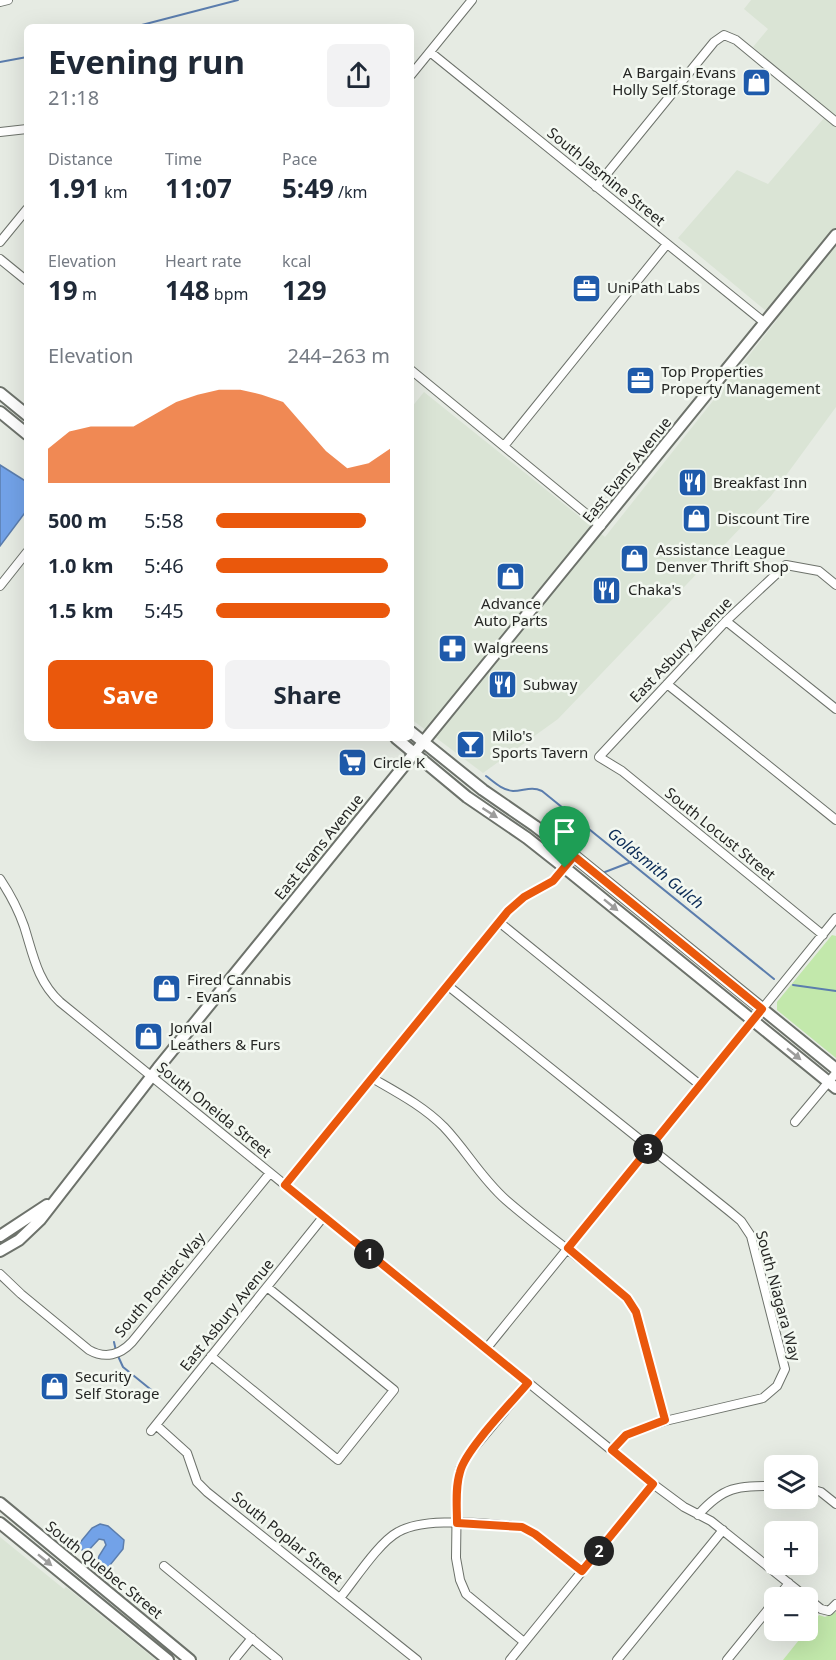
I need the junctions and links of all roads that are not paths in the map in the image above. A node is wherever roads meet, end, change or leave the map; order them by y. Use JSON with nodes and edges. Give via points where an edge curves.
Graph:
{"nodes":[{"id":1,"x":8,"y":0,"type":"edge"},
{"id":2,"x":472,"y":0,"type":"edge"},
{"id":3,"x":0,"y":2,"type":"edge"},
{"id":4,"x":430,"y":52,"type":"junction"},
{"id":5,"x":414,"y":71,"type":"edge"},
{"id":6,"x":836,"y":122,"type":"edge"},
{"id":7,"x":24,"y":129,"type":"edge"},
{"id":8,"x":0,"y":132,"type":"edge"},
{"id":9,"x":596,"y":187,"type":"junction"},
{"id":10,"x":24,"y":213,"type":"edge"},
{"id":11,"x":836,"y":235,"type":"edge"},
{"id":12,"x":0,"y":242,"type":"edge"},
{"id":13,"x":667,"y":244,"type":"junction"},
{"id":14,"x":0,"y":259,"type":"edge"},
{"id":15,"x":24,"y":278,"type":"edge"},
{"id":16,"x":765,"y":323,"type":"junction"},
{"id":17,"x":414,"y":372,"type":"edge"},
{"id":18,"x":0,"y":393,"type":"edge"},
{"id":19,"x":0,"y":412,"type":"edge"},
{"id":20,"x":24,"y":413,"type":"edge"},
{"id":21,"x":24,"y":432,"type":"edge"},
{"id":22,"x":504,"y":446,"type":"junction"},
{"id":23,"x":601,"y":526,"type":"junction"},
{"id":24,"x":24,"y":556,"type":"edge"},
{"id":25,"x":836,"y":585,"type":"edge"},
{"id":26,"x":0,"y":586,"type":"edge"},
{"id":27,"x":726,"y":621,"type":"junction"},
{"id":28,"x":668,"y":684,"type":"junction"},
{"id":29,"x":836,"y":709,"type":"edge"},
{"id":30,"x":414,"y":734,"type":"edge"},
{"id":31,"x":399,"y":741,"type":"edge"},
{"id":32,"x":424,"y":742,"type":"junction"},
{"id":33,"x":414,"y":754,"type":"junction"},
{"id":34,"x":599,"y":757,"type":"joint"},
{"id":35,"x":836,"y":820,"type":"edge"},
{"id":36,"x":574,"y":856,"type":"junction"},
{"id":37,"x":565,"y":868,"type":"junction"},
{"id":38,"x":0,"y":879,"type":"edge"},
{"id":39,"x":499,"y":922,"type":"junction"},
{"id":40,"x":834,"y":924,"type":"edge"},
{"id":41,"x":823,"y":935,"type":"junction"},
{"id":42,"x":447,"y":985,"type":"junction"},
{"id":43,"x":762,"y":1009,"type":"junction"},
{"id":44,"x":753,"y":1020,"type":"junction"},
{"id":45,"x":836,"y":1071,"type":"edge"},
{"id":46,"x":152,"y":1077,"type":"junction"},
{"id":47,"x":372,"y":1078,"type":"junction"},
{"id":48,"x":700,"y":1085,"type":"junction"},
{"id":49,"x":832,"y":1085,"type":"edge"},
{"id":50,"x":795,"y":1122,"type":"dead end"},
{"id":51,"x":650,"y":1147,"type":"junction"},
{"id":52,"x":270,"y":1173,"type":"junction"},
{"id":53,"x":285,"y":1185,"type":"junction"},
{"id":54,"x":54,"y":1200,"type":"junction"},
{"id":55,"x":324,"y":1216,"type":"junction"},
{"id":56,"x":0,"y":1236,"type":"edge"},
{"id":57,"x":568,"y":1248,"type":"junction"},
{"id":58,"x":0,"y":1251,"type":"edge"},
{"id":59,"x":0,"y":1274,"type":"edge"},
{"id":60,"x":267,"y":1287,"type":"junction"},
{"id":61,"x":486,"y":1349,"type":"junction"},
{"id":62,"x":211,"y":1356,"type":"junction"},
{"id":63,"x":528,"y":1383,"type":"junction"},
{"id":64,"x":665,"y":1420,"type":"junction"},
{"id":65,"x":153,"y":1428,"type":"joint"},
{"id":66,"x":612,"y":1450,"type":"junction"},
{"id":67,"x":653,"y":1484,"type":"junction"},
{"id":68,"x":764,"y":1486,"type":"edge"},
{"id":69,"x":818,"y":1491,"type":"edge"},
{"id":70,"x":0,"y":1503,"type":"edge"},
{"id":71,"x":836,"y":1504,"type":"edge"},
{"id":72,"x":0,"y":1509,"type":"edge"},
{"id":73,"x":698,"y":1515,"type":"junction"},
{"id":74,"x":21,"y":1521,"type":"junction"},
{"id":75,"x":0,"y":1523,"type":"edge"},
{"id":76,"x":457,"y":1523,"type":"junction"},
{"id":77,"x":723,"y":1530,"type":"junction"},
{"id":78,"x":164,"y":1566,"type":"dead end"},
{"id":79,"x":582,"y":1571,"type":"junction"},
{"id":80,"x":789,"y":1583,"type":"junction"},
{"id":81,"x":786,"y":1587,"type":"edge"},
{"id":82,"x":340,"y":1598,"type":"junction"},
{"id":83,"x":836,"y":1604,"type":"edge"},
{"id":84,"x":764,"y":1614,"type":"edge"},
{"id":85,"x":252,"y":1638,"type":"junction"},
{"id":86,"x":524,"y":1642,"type":"junction"},
{"id":87,"x":168,"y":1660,"type":"edge"},
{"id":88,"x":190,"y":1660,"type":"edge"},
{"id":89,"x":234,"y":1660,"type":"edge"},
{"id":90,"x":278,"y":1660,"type":"edge"},
{"id":91,"x":417,"y":1660,"type":"edge"},
{"id":92,"x":510,"y":1660,"type":"edge"},
{"id":93,"x":617,"y":1660,"type":"edge"},
{"id":94,"x":727,"y":1660,"type":"edge"}],
"edges":[{"from":1,"to":3,"type":"street"},
{"from":2,"to":4,"type":"street"},
{"from":4,"to":5,"type":"street"},
{"from":4,"to":9,"type":"street","name":"South Jasmine Street"},
{"from":6,"to":9,"type":"street","via":[[735,40],[724,36],[714,42]]},
{"from":7,"to":8,"type":"street"},
{"from":9,"to":13,"type":"street","name":"South Jasmine Street"},
{"from":10,"to":12,"type":"street"},
{"from":11,"to":16,"type":"main road","name":"East Evans Avenue"},
{"from":13,"to":16,"type":"street","name":"South Jasmine Street"},
{"from":13,"to":22,"type":"street"},
{"from":14,"to":15,"type":"street"},
{"from":16,"to":23,"type":"main road","name":"East Evans Avenue"},
{"from":17,"to":22,"type":"street"},
{"from":18,"to":20,"type":"main road"},
{"from":19,"to":21,"type":"main road"},
{"from":22,"to":23,"type":"street"},
{"from":23,"to":32,"type":"main road","name":"East Evans Avenue"},
{"from":24,"to":26,"type":"street"},
{"from":25,"to":27,"type":"street","name":"East Asbury Avenue","via":[[819,571],[786,565]]},
{"from":27,"to":28,"type":"street","name":"East Asbury Avenue"},
{"from":27,"to":29,"type":"street"},
{"from":28,"to":34,"type":"street","name":"East Asbury Avenue"},
{"from":28,"to":35,"type":"street"},
{"from":30,"to":32,"type":"main road"},
{"from":31,"to":33,"type":"main road"},
{"from":32,"to":33,"type":"main road","name":"East Evans Avenue"},
{"from":32,"to":36,"type":"main road"},
{"from":33,"to":37,"type":"main road","one_way":true},
{"from":33,"to":46,"type":"main road","name":"East Evans Avenue"},
{"from":34,"to":41,"type":"street","name":"South Locust Street","via":[[622,771]]},
{"from":36,"to":37,"type":"street"},
{"from":36,"to":43,"type":"main road"},
{"from":37,"to":39,"type":"street","via":[[547,885],[517,903]]},
{"from":37,"to":44,"type":"main road","one_way":true},
{"from":38,"to":46,"type":"street","name":"South Oneida Street","via":[[19,913],[38,973],[50,993]]},
{"from":39,"to":42,"type":"street"},
{"from":39,"to":48,"type":"street"},
{"from":40,"to":41,"type":"street"},
{"from":41,"to":43,"type":"street"},
{"from":42,"to":47,"type":"street"},
{"from":42,"to":51,"type":"street"},
{"from":43,"to":44,"type":"street"},
{"from":43,"to":45,"type":"main road"},
{"from":44,"to":48,"type":"street"},
{"from":44,"to":49,"type":"main road","one_way":true},
{"from":45,"to":49,"type":"street"},
{"from":46,"to":52,"type":"street","name":"South Oneida Street"},
{"from":46,"to":54,"type":"main road","name":"East Evans Avenue"},
{"from":47,"to":53,"type":"street"},
{"from":47,"to":57,"type":"street","via":[[430,1114],[498,1192]]},
{"from":48,"to":51,"type":"street"},
{"from":49,"to":50,"type":"street"},
{"from":51,"to":57,"type":"street"},
{"from":51,"to":64,"type":"street","name":"South Niagara Way","via":[[741,1221],[751,1236],[784,1370],[777,1386],[763,1398]]},
{"from":52,"to":53,"type":"street","name":"South Oneida Street"},
{"from":52,"to":59,"type":"street","name":"South Pontiac Way","via":[[132,1342],[116,1354],[101,1355],[89,1350]]},
{"from":53,"to":55,"type":"street","name":"South Oneida Street"},
{"from":54,"to":56,"type":"main road","name":"East Evans Avenue"},
{"from":54,"to":58,"type":"main road","name":"East Evans Avenue","via":[[32,1230]]},
{"from":55,"to":60,"type":"street","name":"East Asbury Avenue"},
{"from":55,"to":61,"type":"street","name":"South Oneida Street"},
{"from":57,"to":61,"type":"street"},
{"from":57,"to":64,"type":"street","via":[[627,1298],[636,1312]]},
{"from":60,"to":62,"type":"street","name":"East Asbury Avenue"},
{"from":60,"to":62,"type":"street","via":[[394,1390],[338,1460]]},
{"from":61,"to":63,"type":"street","name":"South Oneida Street"},
{"from":62,"to":65,"type":"street","name":"East Asbury Avenue"},
{"from":63,"to":66,"type":"street","name":"South Oneida Street"},
{"from":63,"to":76,"type":"street","via":[[460,1469]]},
{"from":64,"to":66,"type":"street","name":"South Niagara Way","via":[[626,1435]]},
{"from":65,"to":82,"type":"street","name":"South Poplar Street","via":[[187,1453],[201,1486]]},
{"from":66,"to":67,"type":"street","name":"South Oneida Street"},
{"from":67,"to":73,"type":"street","name":"South Oneida Street"},
{"from":67,"to":79,"type":"street"},
{"from":68,"to":73,"type":"street","via":[[738,1487],[722,1493]]},
{"from":69,"to":71,"type":"street"},
{"from":70,"to":74,"type":"main road","name":"South Quebec Street"},
{"from":72,"to":74,"type":"main road"},
{"from":73,"to":77,"type":"street","name":"South Oneida Street"},
{"from":74,"to":88,"type":"main road","name":"South Quebec Street"},
{"from":75,"to":87,"type":"main road","name":"South Quebec Street","one_way":true},
{"from":76,"to":79,"type":"street","via":[[522,1527]]},
{"from":76,"to":82,"type":"street","via":[[427,1523],[397,1532]]},
{"from":76,"to":86,"type":"street","via":[[456,1558],[466,1594]]},
{"from":77,"to":80,"type":"street","name":"South Oneida Street"},
{"from":77,"to":93,"type":"street"},
{"from":78,"to":85,"type":"street"},
{"from":79,"to":86,"type":"street"},
{"from":80,"to":81,"type":"street"},
{"from":80,"to":83,"type":"street","name":"South Oneida Street","via":[[829,1611]]},
{"from":82,"to":91,"type":"street","name":"South Poplar Street"},
{"from":84,"to":94,"type":"street"},
{"from":85,"to":89,"type":"street"},
{"from":85,"to":90,"type":"street"},
{"from":86,"to":92,"type":"street"}]}
